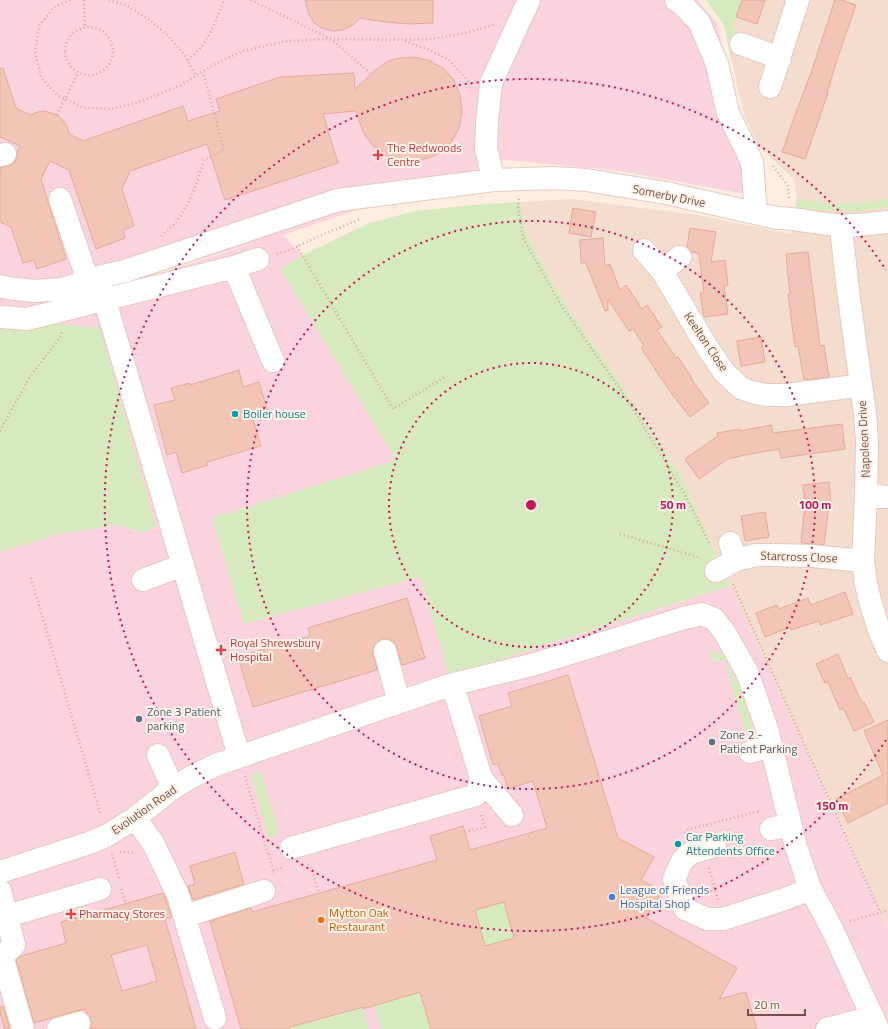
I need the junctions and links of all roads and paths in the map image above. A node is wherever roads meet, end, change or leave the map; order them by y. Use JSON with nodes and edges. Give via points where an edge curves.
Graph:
{"nodes":[{"id":1,"x":70,"y":0,"type":"edge"},
{"id":2,"x":84,"y":0,"type":"edge"},
{"id":3,"x":109,"y":0,"type":"edge"},
{"id":4,"x":224,"y":0,"type":"edge"},
{"id":5,"x":251,"y":0,"type":"edge"},
{"id":6,"x":528,"y":0,"type":"edge"},
{"id":7,"x":676,"y":0,"type":"edge"},
{"id":8,"x":798,"y":0,"type":"edge"},
{"id":9,"x":499,"y":24,"type":"dead end"},
{"id":10,"x":85,"y":27,"type":"junction"},
{"id":11,"x":331,"y":39,"type":"junction"},
{"id":12,"x":402,"y":40,"type":"junction"},
{"id":13,"x":740,"y":44,"type":"dead end"},
{"id":14,"x":780,"y":58,"type":"junction"},
{"id":15,"x":188,"y":60,"type":"junction"},
{"id":16,"x":203,"y":72,"type":"junction"},
{"id":17,"x":78,"y":73,"type":"junction"},
{"id":18,"x":371,"y":74,"type":"dead end"},
{"id":19,"x":196,"y":76,"type":"junction"},
{"id":20,"x":471,"y":84,"type":"dead end"},
{"id":21,"x":770,"y":87,"type":"dead end"},
{"id":22,"x":65,"y":99,"type":"junction"},
{"id":23,"x":57,"y":116,"type":"dead end"},
{"id":24,"x":770,"y":163,"type":"dead end"},
{"id":25,"x":522,"y":179,"type":"junction"},
{"id":26,"x":494,"y":180,"type":"junction"},
{"id":27,"x":60,"y":199,"type":"dead end"},
{"id":28,"x":756,"y":213,"type":"junction"},
{"id":29,"x":366,"y":217,"type":"dead end"},
{"id":30,"x":790,"y":218,"type":"junction"},
{"id":31,"x":888,"y":222,"type":"edge"},
{"id":32,"x":842,"y":225,"type":"junction"},
{"id":33,"x":160,"y":238,"type":"dead end"},
{"id":34,"x":297,"y":246,"type":"junction"},
{"id":35,"x":644,"y":250,"type":"dead end"},
{"id":36,"x":680,"y":257,"type":"dead end"},
{"id":37,"x":258,"y":259,"type":"joint"},
{"id":38,"x":234,"y":267,"type":"junction"},
{"id":39,"x":662,"y":271,"type":"junction"},
{"id":40,"x":93,"y":279,"type":"junction"},
{"id":41,"x":0,"y":286,"type":"edge"},
{"id":42,"x":104,"y":300,"type":"junction"},
{"id":43,"x":70,"y":308,"type":"junction"},
{"id":44,"x":0,"y":317,"type":"edge"},
{"id":45,"x":273,"y":360,"type":"dead end"},
{"id":46,"x":445,"y":377,"type":"dead end"},
{"id":47,"x":861,"y":384,"type":"junction"},
{"id":48,"x":0,"y":431,"type":"edge"},
{"id":49,"x":866,"y":495,"type":"junction"},
{"id":50,"x":888,"y":497,"type":"edge"},
{"id":51,"x":620,"y":534,"type":"dead end"},
{"id":52,"x":727,"y":560,"type":"junction"},
{"id":53,"x":863,"y":561,"type":"junction"},
{"id":54,"x":183,"y":565,"type":"junction"},
{"id":55,"x":31,"y":578,"type":"dead end"},
{"id":56,"x":143,"y":580,"type":"dead end"},
{"id":57,"x":384,"y":651,"type":"dead end"},
{"id":58,"x":888,"y":651,"type":"edge"},
{"id":59,"x":450,"y":685,"type":"junction"},
{"id":60,"x":399,"y":702,"type":"junction"},
{"id":61,"x":771,"y":746,"type":"junction"},
{"id":62,"x":750,"y":752,"type":"dead end"},
{"id":63,"x":158,"y":755,"type":"dead end"},
{"id":64,"x":242,"y":755,"type":"junction"},
{"id":65,"x":481,"y":778,"type":"junction"},
{"id":66,"x":172,"y":788,"type":"junction"},
{"id":67,"x":512,"y":815,"type":"dead end"},
{"id":68,"x":135,"y":818,"type":"junction"},
{"id":69,"x":102,"y":819,"type":"dead end"},
{"id":70,"x":485,"y":826,"type":"dead end"},
{"id":71,"x":465,"y":832,"type":"dead end"},
{"id":72,"x":268,"y":854,"type":"junction"},
{"id":73,"x":712,"y":856,"type":"joint"},
{"id":74,"x":294,"y":858,"type":"junction"},
{"id":75,"x":273,"y":871,"type":"junction"},
{"id":76,"x":0,"y":872,"type":"edge"},
{"id":77,"x":269,"y":885,"type":"joint"},
{"id":78,"x":810,"y":888,"type":"junction"},
{"id":79,"x":100,"y":890,"type":"dead end"},
{"id":80,"x":0,"y":891,"type":"edge"},
{"id":81,"x":319,"y":893,"type":"dead end"},
{"id":82,"x":718,"y":902,"type":"dead end"},
{"id":83,"x":888,"y":910,"type":"edge"},
{"id":84,"x":880,"y":912,"type":"junction"},
{"id":85,"x":6,"y":916,"type":"junction"},
{"id":86,"x":185,"y":916,"type":"junction"},
{"id":87,"x":848,"y":922,"type":"dead end"},
{"id":88,"x":1,"y":958,"type":"edge"},
{"id":89,"x":216,"y":1018,"type":"dead end"},
{"id":90,"x":875,"y":1023,"type":"edge"},
{"id":91,"x":79,"y":1024,"type":"dead end"},
{"id":92,"x":23,"y":1029,"type":"edge"},
{"id":93,"x":58,"y":1029,"type":"edge"},
{"id":94,"x":827,"y":1029,"type":"edge"}],
"edges":[{"from":1,"to":22,"type":"path","via":[[53,8],[38,26],[35,52],[41,77],[57,95]]},
{"from":2,"to":10,"type":"path"},
{"from":3,"to":15,"type":"path","via":[[128,6],[151,21]]},
{"from":4,"to":15,"type":"path","via":[[212,30],[200,49]]},
{"from":5,"to":11,"type":"path"},
{"from":6,"to":26,"type":"street","via":[[491,83],[486,149]]},
{"from":7,"to":28,"type":"street","via":[[699,22],[717,64],[728,113],[752,162]]},
{"from":8,"to":14,"type":"street"},
{"from":9,"to":12,"type":"path","via":[[433,39]]},
{"from":10,"to":17,"type":"path","via":[[72,34],[65,48],[68,62]]},
{"from":10,"to":17,"type":"path","via":[[94,28],[108,36],[113,51],[111,60],[101,72],[93,75]]},
{"from":11,"to":12,"type":"path"},
{"from":11,"to":16,"type":"path","via":[[286,41],[243,51]]},
{"from":11,"to":18,"type":"path"},
{"from":12,"to":20,"type":"path","via":[[448,59]]},
{"from":13,"to":14,"type":"street"},
{"from":14,"to":21,"type":"street"},
{"from":15,"to":19,"type":"path"},
{"from":16,"to":19,"type":"path"},
{"from":16,"to":33,"type":"path","via":[[224,150],[204,160],[198,181],[177,222]]},
{"from":17,"to":22,"type":"path"},
{"from":19,"to":22,"type":"path","via":[[145,100],[112,109],[84,108]]},
{"from":22,"to":23,"type":"path"},
{"from":24,"to":30,"type":"path","via":[[788,186]]},
{"from":25,"to":26,"type":"street","name":"Somerby Drive"},
{"from":25,"to":28,"type":"street","name":"Somerby Drive","via":[[586,180]]},
{"from":25,"to":52,"type":"path","via":[[518,208],[523,238],[561,305],[627,399],[684,493],[716,558]]},
{"from":26,"to":40,"type":"street","name":"Somerby Drive","via":[[338,200]]},
{"from":27,"to":40,"type":"street"},
{"from":28,"to":30,"type":"street","name":"Somerby Drive"},
{"from":29,"to":34,"type":"path"},
{"from":30,"to":32,"type":"street","name":"Somerby Drive"},
{"from":31,"to":32,"type":"street","name":"Somerby Drive"},
{"from":32,"to":47,"type":"street","name":"Napoleon Drive"},
{"from":34,"to":37,"type":"path"},
{"from":34,"to":46,"type":"path","via":[[393,409]]},
{"from":35,"to":39,"type":"street","name":"Keelton Close"},
{"from":36,"to":39,"type":"street"},
{"from":37,"to":38,"type":"street"},
{"from":38,"to":42,"type":"street"},
{"from":38,"to":45,"type":"street"},
{"from":39,"to":47,"type":"street","name":"Keelton Close","via":[[707,347],[724,372],[741,388],[766,395],[786,395]]},
{"from":40,"to":41,"type":"street","name":"Somerby Drive","via":[[63,289],[34,290]]},
{"from":40,"to":42,"type":"street"},
{"from":42,"to":43,"type":"street"},
{"from":42,"to":54,"type":"street"},
{"from":43,"to":44,"type":"street","via":[[26,319]]},
{"from":43,"to":48,"type":"path","via":[[61,336],[31,375]]},
{"from":47,"to":49,"type":"street","name":"Napoleon Drive","via":[[865,413]]},
{"from":49,"to":50,"type":"street"},
{"from":49,"to":53,"type":"street","name":"Napoleon Drive"},
{"from":51,"to":52,"type":"path"},
{"from":52,"to":53,"type":"street","name":"Starcross Close","via":[[775,555]]},
{"from":52,"to":84,"type":"path","via":[[809,755]]},
{"from":53,"to":58,"type":"street","name":"Napoleon Drive","via":[[871,604]]},
{"from":54,"to":56,"type":"street"},
{"from":54,"to":64,"type":"street"},
{"from":55,"to":69,"type":"path"},
{"from":57,"to":60,"type":"street"},
{"from":59,"to":60,"type":"street","name":"Evolution Road"},
{"from":59,"to":61,"type":"street","name":"Evolution Road","via":[[616,647],[666,623],[702,614],[714,619],[725,633],[747,672]]},
{"from":59,"to":65,"type":"street","via":[[457,699]]},
{"from":60,"to":64,"type":"street","name":"Evolution Road"},
{"from":61,"to":62,"type":"street"},
{"from":61,"to":78,"type":"street","name":"Evolution Road","via":[[780,827],[796,847]]},
{"from":63,"to":66,"type":"street"},
{"from":64,"to":66,"type":"street","name":"Evolution Road","via":[[218,764]]},
{"from":64,"to":72,"type":"path","via":[[242,766]]},
{"from":65,"to":67,"type":"street"},
{"from":65,"to":74,"type":"street","via":[[476,795]]},
{"from":66,"to":68,"type":"street","name":"Evolution Road"},
{"from":68,"to":76,"type":"street","name":"Evolution Road","via":[[89,843]]},
{"from":68,"to":86,"type":"street","via":[[152,844],[178,895]]},
{"from":70,"to":71,"type":"path"},
{"from":72,"to":74,"type":"path"},
{"from":72,"to":75,"type":"path"},
{"from":73,"to":78,"type":"street","via":[[691,853],[682,861],[674,879],[685,909],[707,919],[723,919]]},
{"from":73,"to":82,"type":"path"},
{"from":74,"to":75,"type":"path"},
{"from":74,"to":81,"type":"path","via":[[311,868]]},
{"from":75,"to":77,"type":"path"},
{"from":77,"to":86,"type":"street"},
{"from":78,"to":90,"type":"street","name":"Evolution Road","via":[[832,929]]},
{"from":79,"to":85,"type":"street"},
{"from":80,"to":85,"type":"street"},
{"from":83,"to":84,"type":"path"},
{"from":84,"to":87,"type":"path"},
{"from":85,"to":88,"type":"street","via":[[14,944]]},
{"from":86,"to":89,"type":"street"},
{"from":88,"to":92,"type":"street"},
{"from":90,"to":94,"type":"street"},
{"from":91,"to":93,"type":"street"}]}
